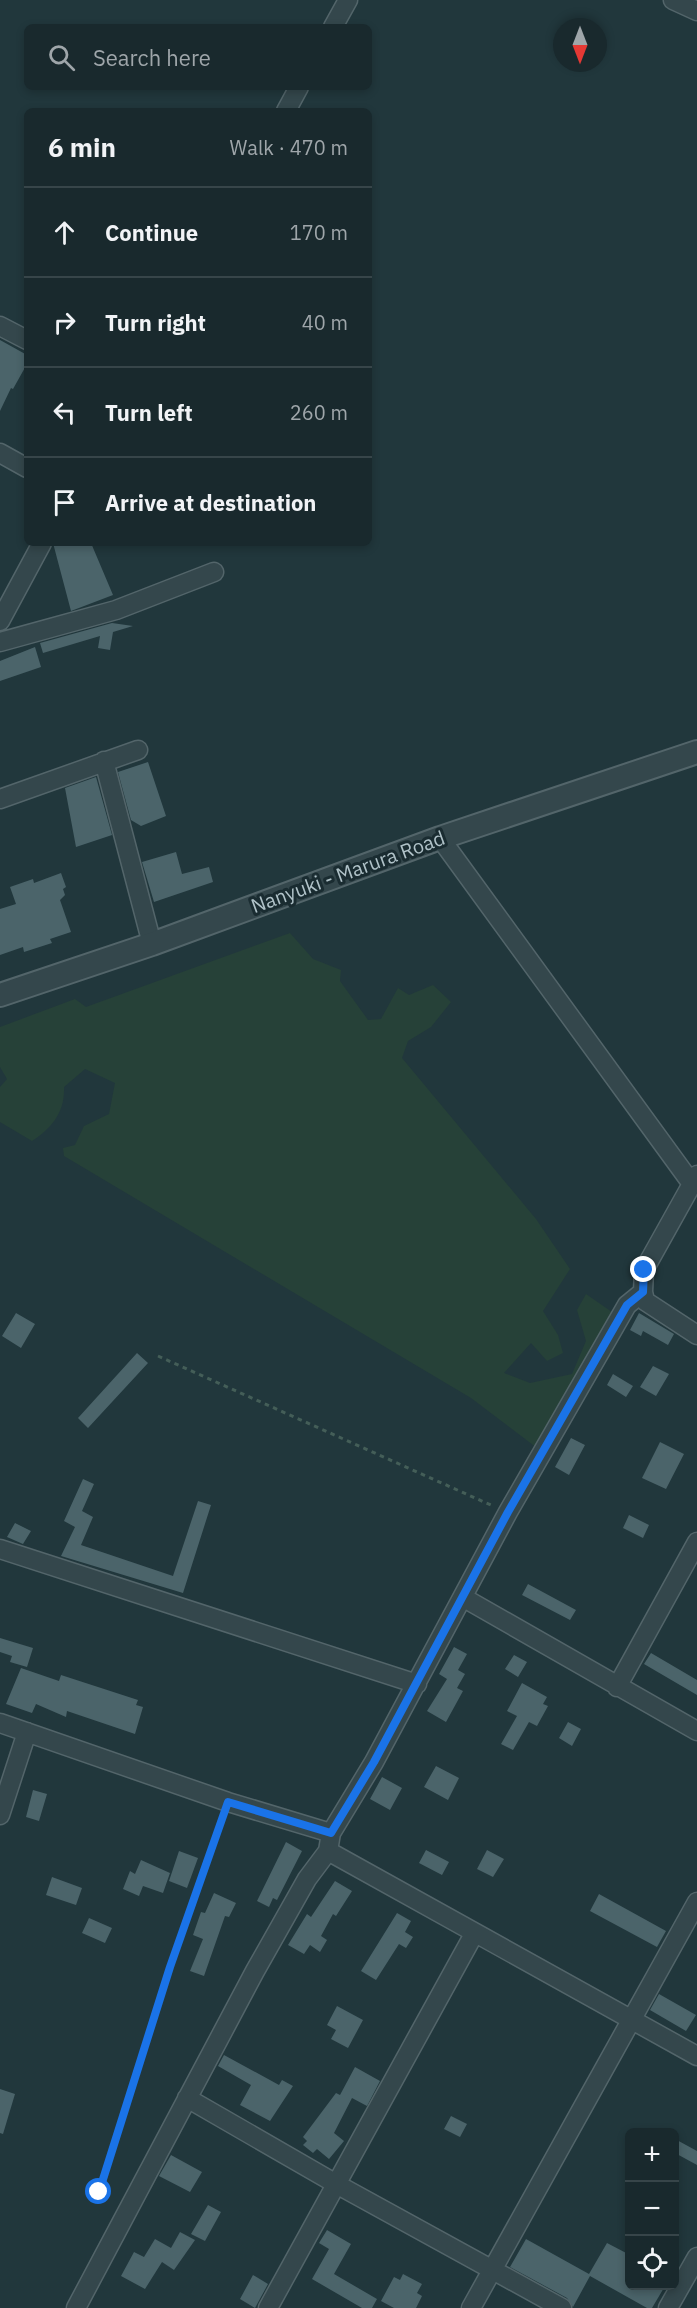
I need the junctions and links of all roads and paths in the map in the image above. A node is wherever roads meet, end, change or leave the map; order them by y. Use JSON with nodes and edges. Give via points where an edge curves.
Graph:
{"nodes":[{"id":1,"x":348,"y":0,"type":"edge"},
{"id":2,"x":673,"y":0,"type":"edge"},
{"id":3,"x":697,"y":11,"type":"edge"},
{"id":4,"x":335,"y":24,"type":"edge"},
{"id":5,"x":297,"y":90,"type":"edge"},
{"id":6,"x":288,"y":108,"type":"edge"},
{"id":7,"x":0,"y":326,"type":"edge"},
{"id":8,"x":24,"y":338,"type":"edge"},
{"id":9,"x":0,"y":453,"type":"edge"},
{"id":10,"x":24,"y":466,"type":"edge"},
{"id":11,"x":40,"y":546,"type":"edge"},
{"id":12,"x":214,"y":572,"type":"dead end"},
{"id":13,"x":0,"y":621,"type":"edge"},
{"id":14,"x":0,"y":642,"type":"edge"},
{"id":15,"x":138,"y":750,"type":"dead end"},
{"id":16,"x":697,"y":752,"type":"edge"},
{"id":17,"x":104,"y":761,"type":"junction"},
{"id":18,"x":0,"y":799,"type":"edge"},
{"id":19,"x":440,"y":838,"type":"junction"},
{"id":20,"x":152,"y":944,"type":"junction"},
{"id":21,"x":0,"y":995,"type":"edge"},
{"id":22,"x":694,"y":1180,"type":"edge"},
{"id":23,"x":643,"y":1292,"type":"junction"},
{"id":24,"x":697,"y":1335,"type":"edge"},
{"id":25,"x":158,"y":1356,"type":"dead end"},
{"id":26,"x":508,"y":1512,"type":"junction"},
{"id":27,"x":697,"y":1542,"type":"edge"},
{"id":28,"x":0,"y":1549,"type":"edge"},
{"id":29,"x":464,"y":1598,"type":"junction"},
{"id":30,"x":417,"y":1684,"type":"junction"},
{"id":31,"x":617,"y":1687,"type":"junction"},
{"id":32,"x":0,"y":1723,"type":"edge"},
{"id":33,"x":697,"y":1731,"type":"edge"},
{"id":34,"x":27,"y":1732,"type":"junction"},
{"id":35,"x":228,"y":1802,"type":"junction"},
{"id":36,"x":0,"y":1815,"type":"edge"},
{"id":37,"x":329,"y":1842,"type":"junction"},
{"id":38,"x":697,"y":1902,"type":"edge"},
{"id":39,"x":474,"y":1934,"type":"junction"},
{"id":40,"x":630,"y":2020,"type":"junction"},
{"id":41,"x":697,"y":2056,"type":"edge"},
{"id":42,"x":187,"y":2098,"type":"junction"},
{"id":43,"x":338,"y":2185,"type":"junction"},
{"id":44,"x":99,"y":2192,"type":"dead end"},
{"id":45,"x":697,"y":2256,"type":"edge"},
{"id":46,"x":493,"y":2270,"type":"junction"},
{"id":47,"x":76,"y":2308,"type":"edge"},
{"id":48,"x":268,"y":2308,"type":"edge"},
{"id":49,"x":471,"y":2308,"type":"edge"},
{"id":50,"x":562,"y":2308,"type":"edge"},
{"id":51,"x":668,"y":2308,"type":"edge"}],
"edges":[{"from":1,"to":4,"type":"street"},
{"from":2,"to":3,"type":"street"},
{"from":5,"to":6,"type":"street"},
{"from":7,"to":8,"type":"street"},
{"from":9,"to":10,"type":"street"},
{"from":11,"to":13,"type":"street"},
{"from":12,"to":14,"type":"street","via":[[116,610]]},
{"from":15,"to":17,"type":"street"},
{"from":16,"to":19,"type":"street","name":"Nanyuki - Marura Road"},
{"from":17,"to":18,"type":"street"},
{"from":17,"to":20,"type":"street"},
{"from":19,"to":20,"type":"street","name":"Nanyuki - Marura Road"},
{"from":19,"to":22,"type":"street"},
{"from":20,"to":21,"type":"street","name":"Nanyuki - Marura Road"},
{"from":22,"to":23,"type":"street","via":[[644,1270]]},
{"from":23,"to":24,"type":"street","via":[[645,1301],[654,1309]]},
{"from":23,"to":26,"type":"street","via":[[627,1305]]},
{"from":25,"to":26,"type":"path"},
{"from":26,"to":29,"type":"street"},
{"from":27,"to":31,"type":"street"},
{"from":28,"to":30,"type":"street"},
{"from":29,"to":30,"type":"street"},
{"from":29,"to":31,"type":"street"},
{"from":30,"to":37,"type":"street"},
{"from":31,"to":33,"type":"street"},
{"from":32,"to":34,"type":"street"},
{"from":34,"to":35,"type":"street"},
{"from":34,"to":36,"type":"street"},
{"from":35,"to":37,"type":"street"},
{"from":35,"to":44,"type":"path","via":[[170,1967]]},
{"from":37,"to":39,"type":"street"},
{"from":37,"to":42,"type":"street"},
{"from":38,"to":40,"type":"street"},
{"from":39,"to":40,"type":"street"},
{"from":39,"to":43,"type":"street"},
{"from":40,"to":41,"type":"street"},
{"from":40,"to":46,"type":"street"},
{"from":42,"to":43,"type":"street"},
{"from":42,"to":47,"type":"street"},
{"from":43,"to":46,"type":"street"},
{"from":43,"to":48,"type":"street"},
{"from":45,"to":51,"type":"street"},
{"from":46,"to":49,"type":"street"},
{"from":46,"to":50,"type":"street"}]}
